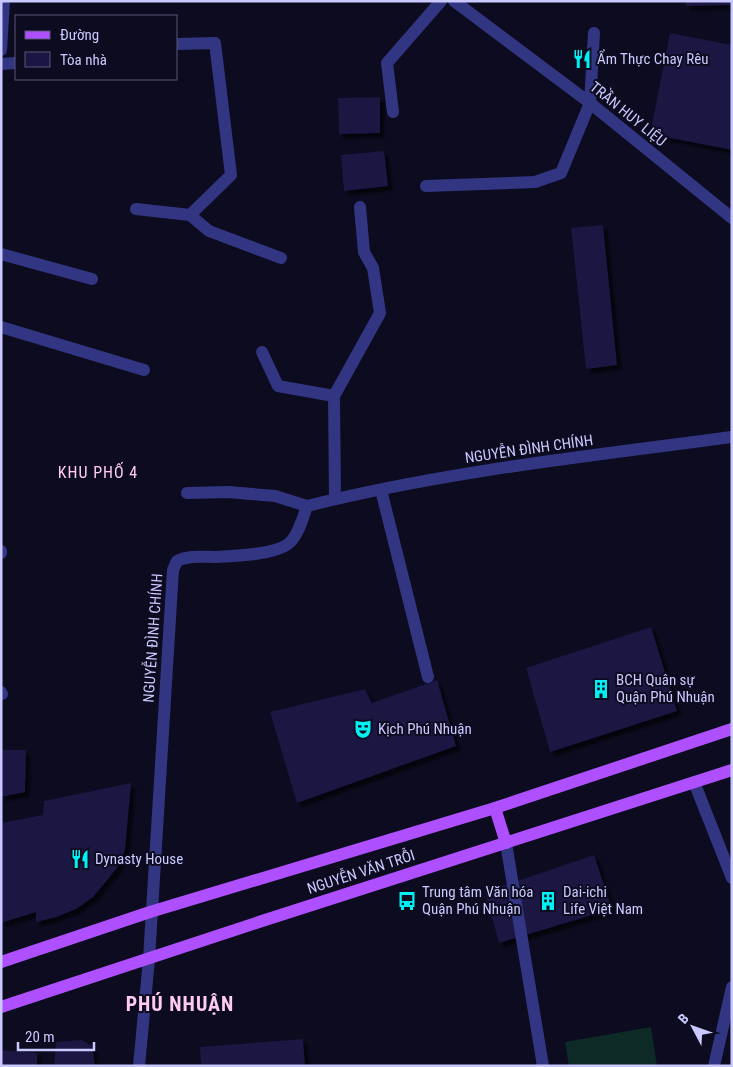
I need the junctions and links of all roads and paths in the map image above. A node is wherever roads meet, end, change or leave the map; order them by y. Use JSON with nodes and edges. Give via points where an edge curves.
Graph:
{"nodes":[{"id":1,"x":4,"y":1,"type":"edge"},
{"id":2,"x":441,"y":1,"type":"edge"},
{"id":3,"x":454,"y":1,"type":"edge"},
{"id":4,"x":594,"y":33,"type":"dead end"},
{"id":5,"x":178,"y":44,"type":"edge"},
{"id":6,"x":1,"y":50,"type":"edge"},
{"id":7,"x":1,"y":64,"type":"edge"},
{"id":8,"x":15,"y":64,"type":"edge"},
{"id":9,"x":590,"y":103,"type":"junction"},
{"id":10,"x":393,"y":112,"type":"dead end"},
{"id":11,"x":426,"y":186,"type":"dead end"},
{"id":12,"x":360,"y":207,"type":"dead end"},
{"id":13,"x":136,"y":209,"type":"dead end"},
{"id":14,"x":190,"y":215,"type":"junction"},
{"id":15,"x":732,"y":218,"type":"edge"},
{"id":16,"x":1,"y":254,"type":"edge"},
{"id":17,"x":280,"y":258,"type":"dead end"},
{"id":18,"x":92,"y":279,"type":"dead end"},
{"id":19,"x":1,"y":327,"type":"edge"},
{"id":20,"x":262,"y":352,"type":"dead end"},
{"id":21,"x":144,"y":370,"type":"dead end"},
{"id":22,"x":334,"y":396,"type":"junction"},
{"id":23,"x":732,"y":437,"type":"edge"},
{"id":24,"x":381,"y":490,"type":"junction"},
{"id":25,"x":187,"y":493,"type":"dead end"},
{"id":26,"x":335,"y":499,"type":"junction"},
{"id":27,"x":307,"y":506,"type":"junction"},
{"id":28,"x":428,"y":678,"type":"dead end"},
{"id":29,"x":732,"y":729,"type":"edge"},
{"id":30,"x":732,"y":770,"type":"edge"},
{"id":31,"x":694,"y":782,"type":"junction"},
{"id":32,"x":495,"y":808,"type":"junction"},
{"id":33,"x":506,"y":844,"type":"junction"},
{"id":34,"x":732,"y":878,"type":"edge"},
{"id":35,"x":150,"y":912,"type":"junction"},
{"id":36,"x":149,"y":960,"type":"junction"},
{"id":37,"x":1,"y":962,"type":"edge"},
{"id":38,"x":732,"y":986,"type":"edge"},
{"id":39,"x":1,"y":1007,"type":"edge"},
{"id":40,"x":139,"y":1066,"type":"edge"},
{"id":41,"x":543,"y":1066,"type":"edge"},
{"id":42,"x":714,"y":1066,"type":"edge"}],
"edges":[{"from":1,"to":6,"type":"street"},
{"from":2,"to":10,"type":"street","via":[[387,63]]},
{"from":3,"to":9,"type":"street","name":"TRẦN HUY LIỆU"},
{"from":4,"to":9,"type":"street"},
{"from":5,"to":14,"type":"street","via":[[216,43],[231,175]]},
{"from":7,"to":8,"type":"street"},
{"from":9,"to":11,"type":"street","via":[[561,174],[535,182]]},
{"from":9,"to":15,"type":"street","name":"TRẦN HUY LIỆU"},
{"from":12,"to":22,"type":"street","via":[[364,252],[373,268],[380,313]]},
{"from":13,"to":14,"type":"street"},
{"from":14,"to":17,"type":"street","via":[[209,231]]},
{"from":16,"to":18,"type":"street"},
{"from":19,"to":21,"type":"street"},
{"from":20,"to":22,"type":"street","via":[[278,386]]},
{"from":22,"to":26,"type":"street"},
{"from":23,"to":24,"type":"street","name":"NGUYỄN ĐÌNH CHÍNH","via":[[487,470]]},
{"from":24,"to":26,"type":"street","name":"NGUYỄN ĐÌNH CHÍNH"},
{"from":24,"to":28,"type":"street"},
{"from":25,"to":27,"type":"street","via":[[275,496]]},
{"from":26,"to":27,"type":"street","name":"NGUYỄN ĐÌNH CHÍNH"},
{"from":27,"to":35,"type":"street","name":"NGUYỄN ĐÌNH CHÍNH","via":[[289,544],[274,551],[186,557],[177,561],[172,570]]},
{"from":29,"to":32,"type":"main road","name":"NGUYỄN VĂN TRỖI"},
{"from":30,"to":31,"type":"main road","name":"NGUYỄN VĂN TRỖI"},
{"from":31,"to":33,"type":"main road","name":"NGUYỄN VĂN TRỖI"},
{"from":31,"to":34,"type":"street"},
{"from":32,"to":33,"type":"main road"},
{"from":32,"to":35,"type":"main road","name":"NGUYỄN VĂN TRỖI"},
{"from":33,"to":36,"type":"main road","name":"NGUYỄN VĂN TRỖI"},
{"from":33,"to":41,"type":"street"},
{"from":35,"to":36,"type":"street","name":"NGUYỄN ĐÌNH CHÍNH"},
{"from":35,"to":37,"type":"main road","name":"NGUYỄN VĂN TRỖI"},
{"from":36,"to":39,"type":"main road","name":"NGUYỄN VĂN TRỖI"},
{"from":36,"to":40,"type":"street","name":"NGUYỄN ĐÌNH CHÍNH"},
{"from":38,"to":42,"type":"street"}]}
